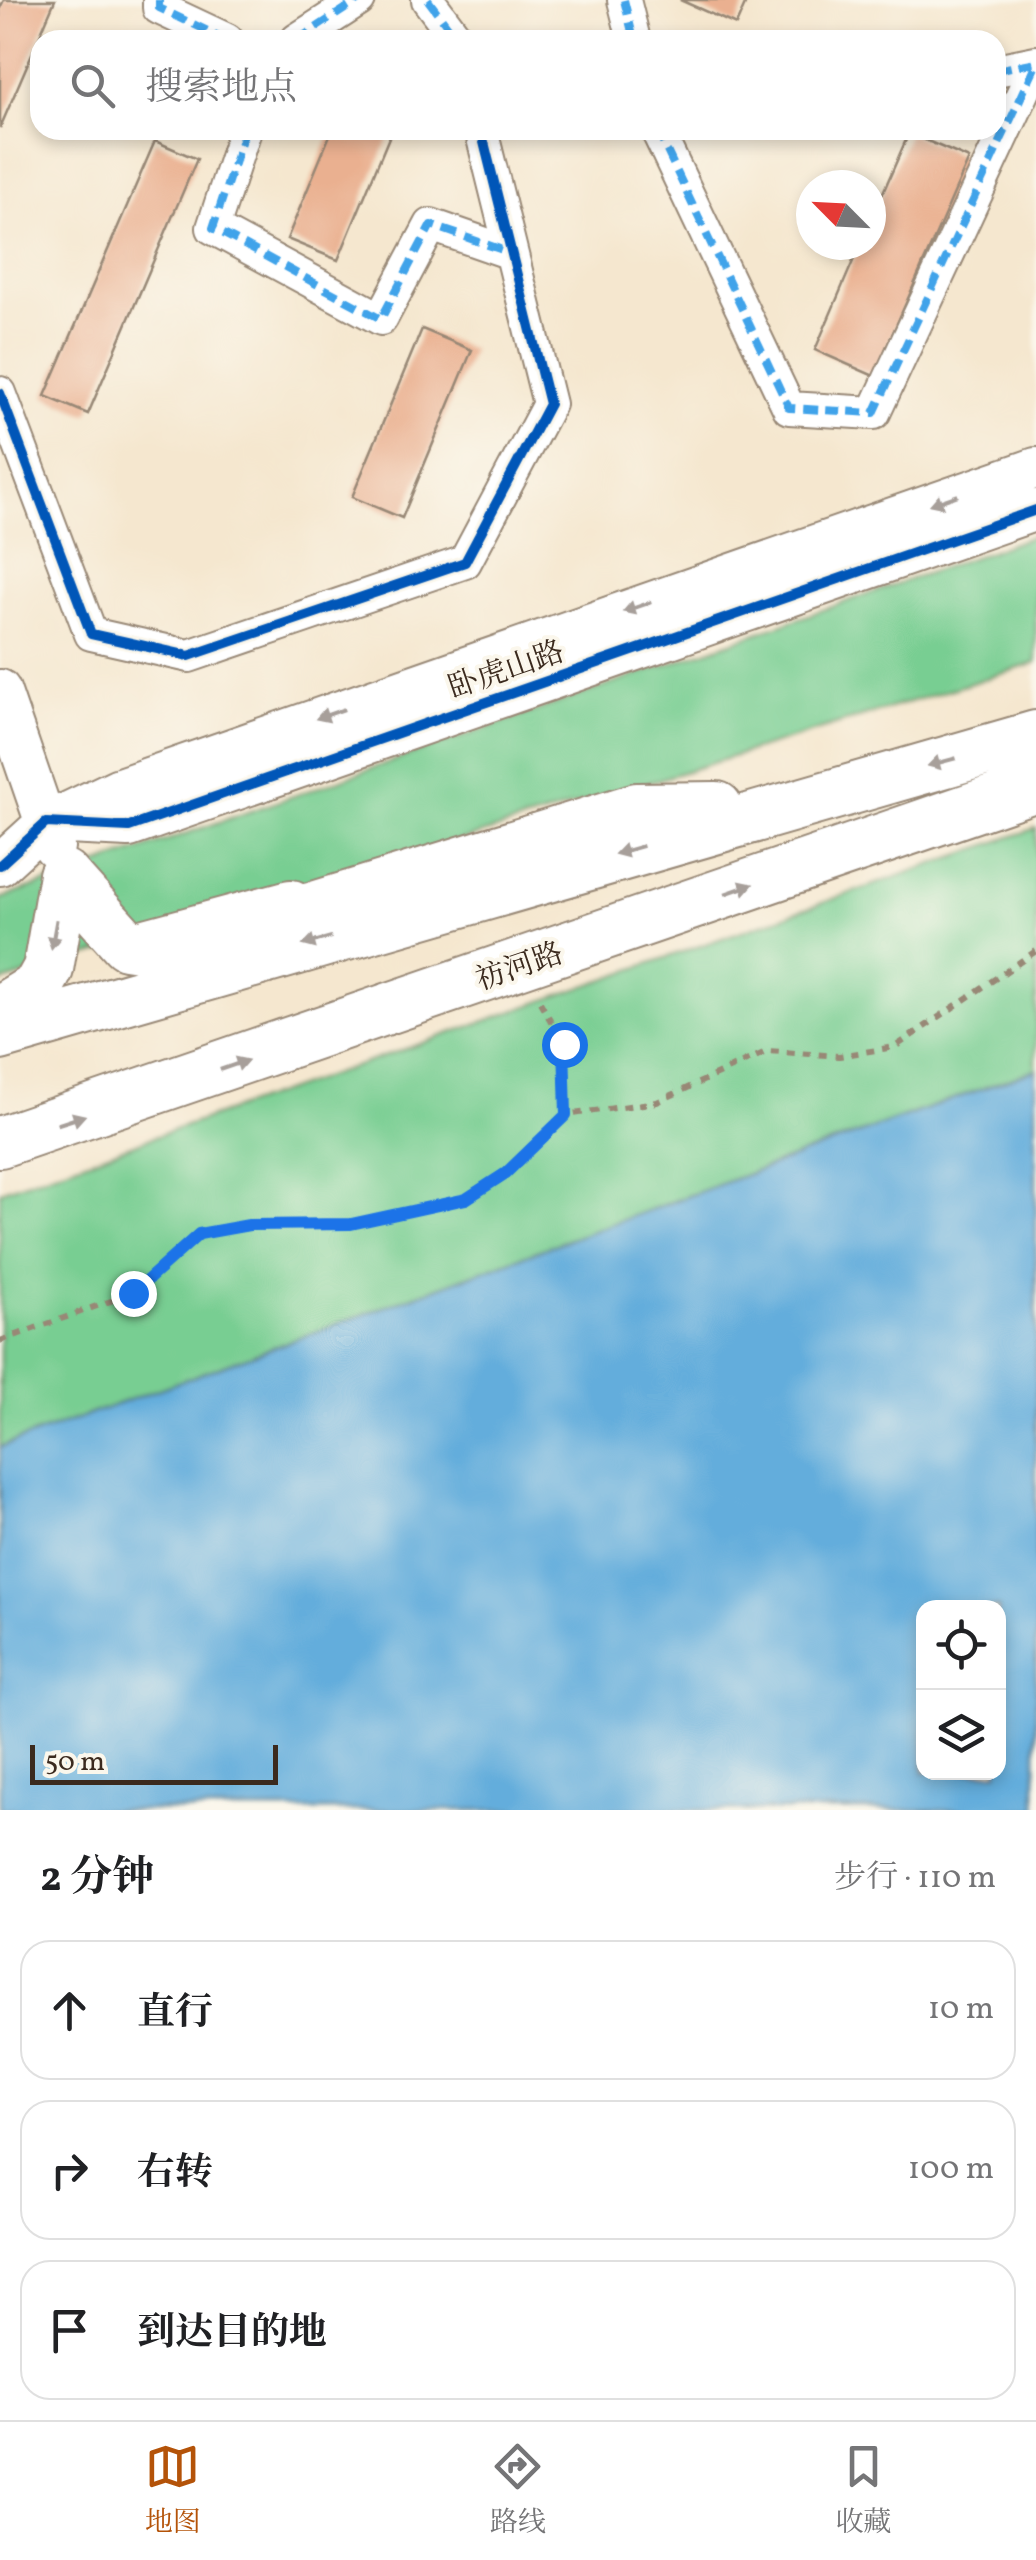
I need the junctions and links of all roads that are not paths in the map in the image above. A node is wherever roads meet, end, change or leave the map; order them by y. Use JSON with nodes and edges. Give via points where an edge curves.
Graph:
{"nodes":[{"id":1,"x":159,"y":0,"type":"edge"},
{"id":2,"x":360,"y":0,"type":"edge"},
{"id":3,"x":428,"y":0,"type":"edge"},
{"id":4,"x":624,"y":0,"type":"edge"},
{"id":5,"x":206,"y":30,"type":"edge"},
{"id":6,"x":313,"y":30,"type":"edge"},
{"id":7,"x":450,"y":30,"type":"edge"},
{"id":8,"x":632,"y":30,"type":"edge"},
{"id":9,"x":1036,"y":64,"type":"edge"},
{"id":10,"x":1006,"y":68,"type":"edge"},
{"id":11,"x":1006,"y":129,"type":"edge"},
{"id":12,"x":242,"y":140,"type":"edge"},
{"id":13,"x":483,"y":140,"type":"edge"},
{"id":14,"x":672,"y":140,"type":"edge"},
{"id":15,"x":1001,"y":140,"type":"edge"},
{"id":16,"x":511,"y":253,"type":"junction"},
{"id":17,"x":0,"y":393,"type":"edge"},
{"id":18,"x":1036,"y":468,"type":"edge"},
{"id":19,"x":1036,"y":510,"type":"edge"},
{"id":20,"x":0,"y":690,"type":"edge"},
{"id":21,"x":1036,"y":736,"type":"edge"},
{"id":22,"x":1036,"y":786,"type":"edge"},
{"id":23,"x":782,"y":806,"type":"junction"},
{"id":24,"x":46,"y":823,"type":"junction"},
{"id":25,"x":0,"y":832,"type":"edge"},
{"id":26,"x":479,"y":854,"type":"junction"},
{"id":27,"x":0,"y":865,"type":"edge"},
{"id":28,"x":64,"y":875,"type":"junction"},
{"id":29,"x":0,"y":1012,"type":"edge"},
{"id":30,"x":0,"y":1036,"type":"edge"},
{"id":31,"x":0,"y":1142,"type":"edge"}],
"edges":[{"from":1,"to":5,"type":"street","via":[[159,8]]},
{"from":2,"to":6,"type":"street"},
{"from":3,"to":7,"type":"street"},
{"from":4,"to":8,"type":"street"},
{"from":9,"to":10,"type":"street"},
{"from":9,"to":11,"type":"street"},
{"from":12,"to":16,"type":"street","via":[[214,228],[381,319],[431,224]]},
{"from":13,"to":16,"type":"street"},
{"from":14,"to":15,"type":"street","via":[[789,408],[874,414]]},
{"from":16,"to":17,"type":"street","via":[[548,404],[465,562],[189,656],[91,634]]},
{"from":18,"to":24,"type":"street","name":"卧虎山路","one_way":true,"via":[[117,789]]},
{"from":19,"to":24,"type":"street","name":"卧虎山路","via":[[129,826]]},
{"from":20,"to":24,"type":"street"},
{"from":21,"to":23,"type":"main road","one_way":true},
{"from":31,"to":22,"type":"main road","name":"祊河路","one_way":true},
{"from":23,"to":26,"type":"main road","via":[[637,808]]},
{"from":23,"to":30,"type":"main road","one_way":true},
{"from":24,"to":25,"type":"street","name":"卧虎山路"},
{"from":24,"to":27,"type":"street","name":"卧虎山路"},
{"from":24,"to":28,"type":"street"},
{"from":26,"to":28,"type":"main road","via":[[140,946],[126,944]]},
{"from":26,"to":29,"type":"main road"},
{"from":28,"to":29,"type":"main road","one_way":true,"via":[[48,968],[38,987]]}]}
